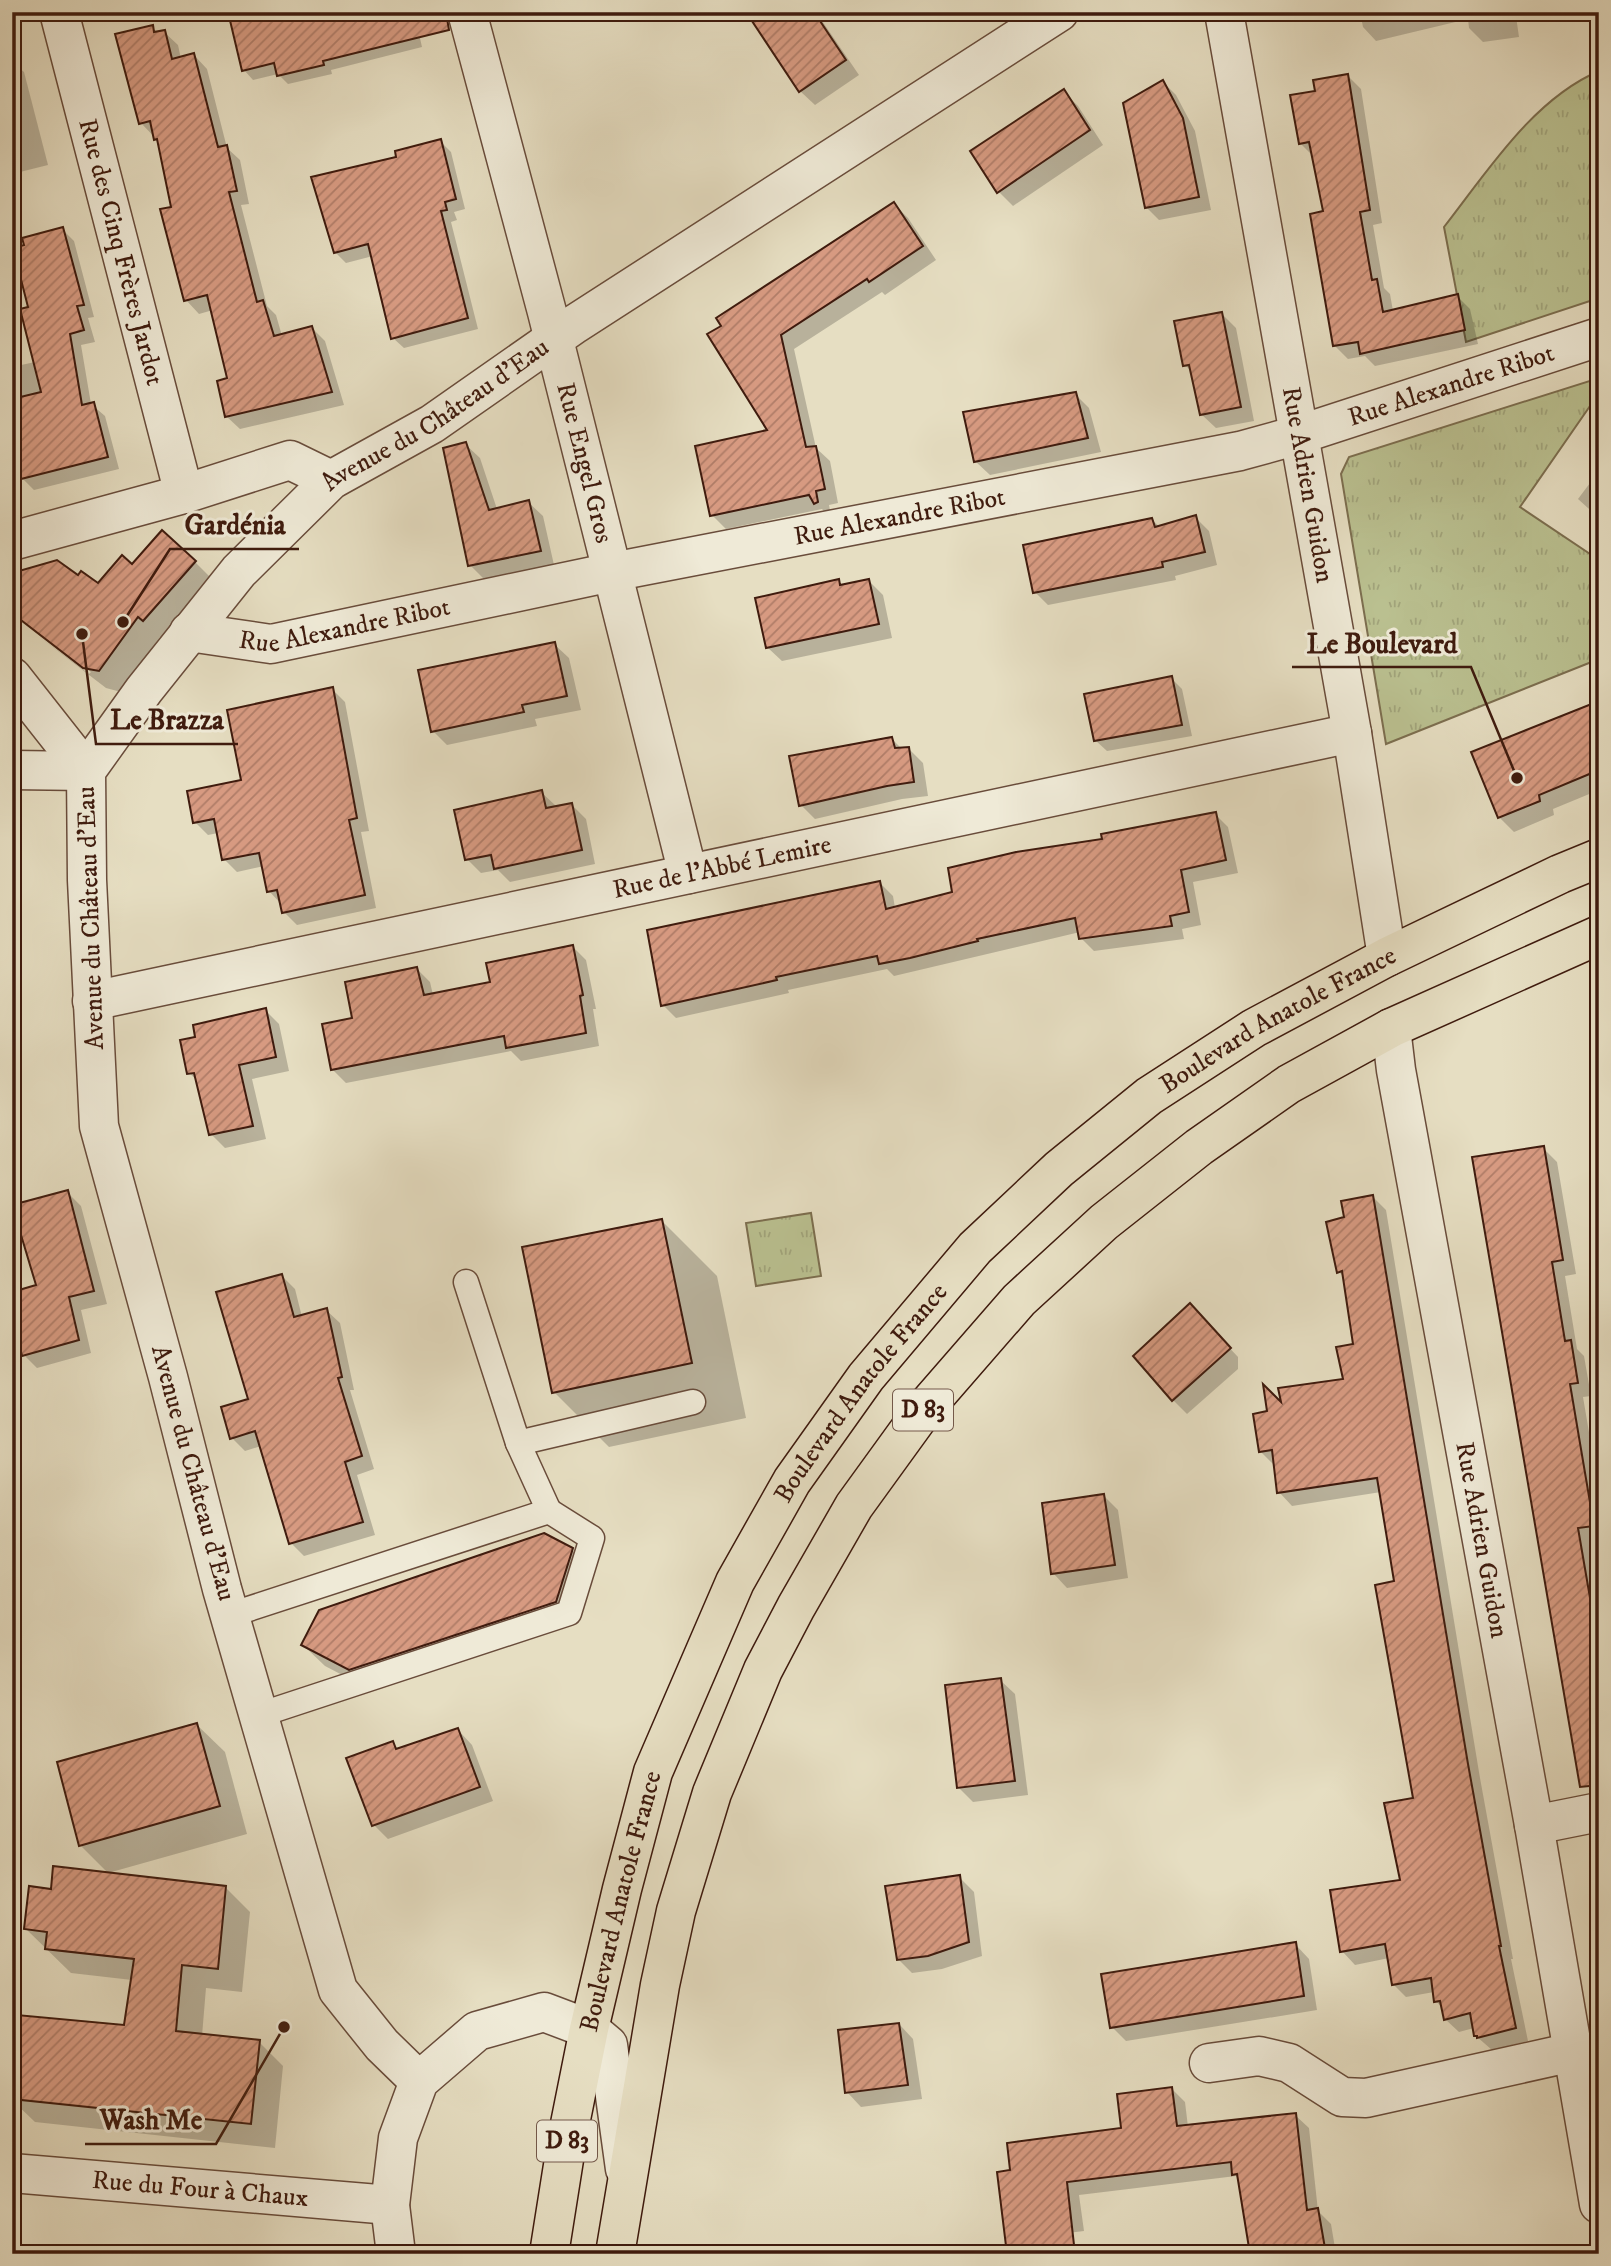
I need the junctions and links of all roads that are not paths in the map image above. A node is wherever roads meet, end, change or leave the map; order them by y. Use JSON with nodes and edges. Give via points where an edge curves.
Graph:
{"nodes":[{"id":1,"x":60,"y":12,"type":"edge"},
{"id":2,"x":467,"y":12,"type":"edge"},
{"id":3,"x":1059,"y":12,"type":"edge"},
{"id":4,"x":1224,"y":12,"type":"edge"},
{"id":5,"x":1599,"y":337,"type":"edge"},
{"id":6,"x":553,"y":339,"type":"junction"},
{"id":7,"x":1298,"y":435,"type":"junction"},
{"id":8,"x":331,"y":481,"type":"junction"},
{"id":9,"x":184,"y":494,"type":"junction"},
{"id":10,"x":12,"y":541,"type":"edge"},
{"id":11,"x":612,"y":572,"type":"junction"},
{"id":12,"x":189,"y":632,"type":"junction"},
{"id":13,"x":12,"y":677,"type":"edge"},
{"id":14,"x":1352,"y":733,"type":"junction"},
{"id":15,"x":12,"y":770,"type":"edge"},
{"id":16,"x":86,"y":771,"type":"junction"},
{"id":17,"x":1599,"y":858,"type":"edge"},
{"id":18,"x":688,"y":874,"type":"junction"},
{"id":19,"x":1599,"y":935,"type":"edge"},
{"id":20,"x":1387,"y":957,"type":"junction"},
{"id":21,"x":92,"y":1001,"type":"junction"},
{"id":22,"x":1391,"y":1028,"type":"junction"},
{"id":23,"x":466,"y":1282,"type":"dead end"},
{"id":24,"x":693,"y":1402,"type":"dead end"},
{"id":25,"x":518,"y":1443,"type":"junction"},
{"id":26,"x":549,"y":1511,"type":"junction"},
{"id":27,"x":230,"y":1615,"type":"junction"},
{"id":28,"x":259,"y":1715,"type":"junction"},
{"id":29,"x":1599,"y":1812,"type":"edge"},
{"id":30,"x":1534,"y":1825,"type":"junction"},
{"id":31,"x":589,"y":2029,"type":"junction"},
{"id":32,"x":1573,"y":2052,"type":"junction"},
{"id":33,"x":1209,"y":2063,"type":"dead end"},
{"id":34,"x":419,"y":2081,"type":"junction"},
{"id":35,"x":12,"y":2172,"type":"edge"},
{"id":36,"x":627,"y":2181,"type":"junction"},
{"id":37,"x":1599,"y":2204,"type":"edge"},
{"id":38,"x":390,"y":2205,"type":"junction"},
{"id":39,"x":396,"y":2254,"type":"edge"},
{"id":40,"x":549,"y":2254,"type":"edge"},
{"id":41,"x":615,"y":2254,"type":"edge"}],
"edges":[{"from":1,"to":9,"type":"street","name":"Rue des Cinq Frères Jardot"},
{"from":2,"to":6,"type":"street","name":"Rue Engel Gros"},
{"from":3,"to":6,"type":"street","name":"Avenue du Château d'Eau"},
{"from":4,"to":7,"type":"street","name":"Rue Adrien Guidon"},
{"from":5,"to":7,"type":"street","name":"Rue Alexandre Ribot"},
{"from":6,"to":8,"type":"street","name":"Avenue du Château d'Eau","via":[[432,424]]},
{"from":6,"to":11,"type":"street","name":"Rue Engel Gros"},
{"from":7,"to":11,"type":"street","name":"Rue Alexandre Ribot","via":[[1241,451]]},
{"from":7,"to":14,"type":"street","name":"Rue Adrien Guidon"},
{"from":8,"to":9,"type":"street","via":[[290,460]]},
{"from":8,"to":12,"type":"street","name":"Avenue du Château d'Eau","via":[[239,572]]},
{"from":9,"to":10,"type":"street"},
{"from":11,"to":12,"type":"street","name":"Rue Alexandre Ribot","via":[[271,644]]},
{"from":11,"to":18,"type":"street","name":"Rue Engel Gros"},
{"from":12,"to":16,"type":"street","name":"Avenue du Château d'Eau"},
{"from":13,"to":16,"type":"street"},
{"from":14,"to":18,"type":"street","name":"Rue de l'Abbé Lemire"},
{"from":14,"to":20,"type":"street","name":"Rue Adrien Guidon"},
{"from":15,"to":16,"type":"street"},
{"from":16,"to":21,"type":"street","name":"Avenue du Château d'Eau"},
{"from":17,"to":20,"type":"main road","name":"Boulevard Anatole France","number":"D 83"},
{"from":18,"to":21,"type":"street","name":"Rue de l'Abbé Lemire"},
{"from":19,"to":22,"type":"main road","name":"Boulevard Anatole France","number":"D 83"},
{"from":20,"to":31,"type":"main road","name":"Boulevard Anatole France","number":"D 83","via":[[1254,1028],[1149,1096],[1059,1168],[975,1248],[866,1377],[792,1481],[735,1582],[653,1772]]},
{"from":21,"to":27,"type":"street","name":"Avenue du Château d'Eau","via":[[99,1126]]},
{"from":22,"to":30,"type":"street","name":"Rue Adrien Guidon"},
{"from":22,"to":36,"type":"main road","name":"Boulevard Anatole France","number":"D 83","via":[[1289,1084],[1104,1222],[1019,1300],[925,1408],[854,1506],[763,1670],[712,1793],[676,1911]]},
{"from":23,"to":25,"type":"lane"},
{"from":24,"to":25,"type":"lane"},
{"from":25,"to":26,"type":"lane"},
{"from":26,"to":27,"type":"lane"},
{"from":26,"to":28,"type":"lane","via":[[592,1538],[569,1613]]},
{"from":27,"to":28,"type":"street","name":"Avenue du Château d'Eau"},
{"from":28,"to":34,"type":"street","name":"Avenue du Château d'Eau","via":[[338,1990],[382,2045]]},
{"from":29,"to":30,"type":"street"},
{"from":30,"to":32,"type":"street","name":"Rue Adrien Guidon"},
{"from":31,"to":34,"type":"street","via":[[544,2012],[477,2031]]},
{"from":31,"to":36,"type":"street","via":[[608,2045]]},
{"from":31,"to":40,"type":"main road","name":"Boulevard Anatole France","number":"D 83"},
{"from":32,"to":33,"type":"street","via":[[1366,2098],[1342,2097],[1289,2063],[1259,2056]]},
{"from":32,"to":37,"type":"street","name":"Rue Adrien Guidon"},
{"from":34,"to":38,"type":"street","via":[[398,2138]]},
{"from":35,"to":38,"type":"street","name":"Rue du Four à Chaux"},
{"from":36,"to":41,"type":"main road","name":"Boulevard Anatole France","number":"D 83"},
{"from":38,"to":39,"type":"street"}]}
